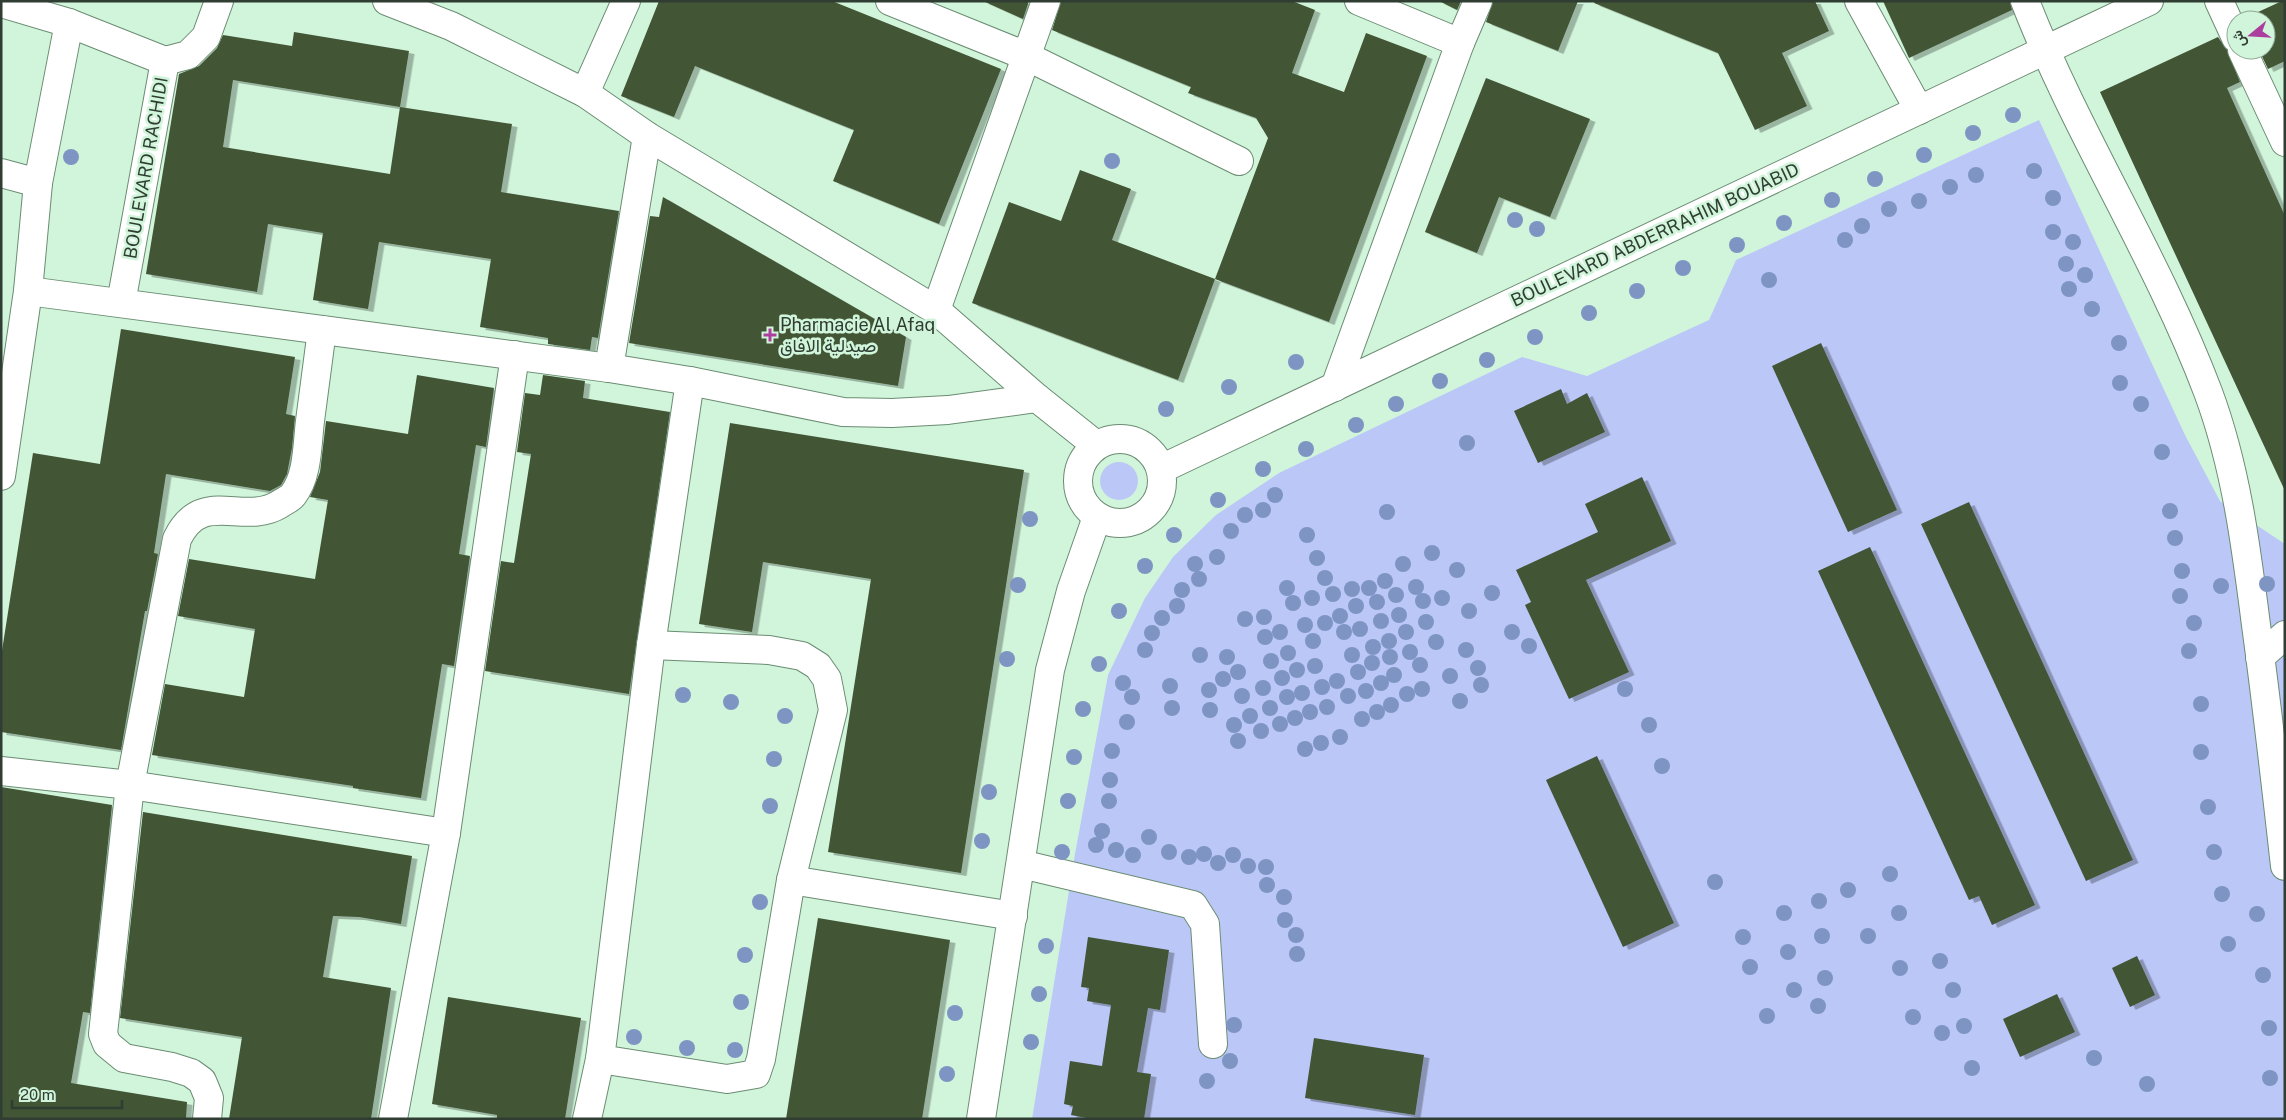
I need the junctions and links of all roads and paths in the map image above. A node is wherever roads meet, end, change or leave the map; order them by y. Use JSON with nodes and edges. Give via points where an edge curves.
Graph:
{"nodes":[{"id":1,"x":219,"y":1,"type":"edge"},
{"id":2,"x":387,"y":1,"type":"edge"},
{"id":3,"x":626,"y":1,"type":"edge"},
{"id":4,"x":890,"y":1,"type":"edge"},
{"id":5,"x":1046,"y":1,"type":"edge"},
{"id":6,"x":1359,"y":1,"type":"edge"},
{"id":7,"x":1478,"y":1,"type":"edge"},
{"id":8,"x":1859,"y":1,"type":"edge"},
{"id":9,"x":2025,"y":1,"type":"edge"},
{"id":10,"x":2149,"y":1,"type":"edge"},
{"id":11,"x":2219,"y":1,"type":"edge"},
{"id":12,"x":1,"y":3,"type":"edge"},
{"id":13,"x":2226,"y":16,"type":"edge"},
{"id":14,"x":69,"y":23,"type":"junction"},
{"id":15,"x":1460,"y":43,"type":"junction"},
{"id":16,"x":2044,"y":51,"type":"junction"},
{"id":17,"x":1026,"y":56,"type":"junction"},
{"id":18,"x":2247,"y":60,"type":"edge"},
{"id":19,"x":165,"y":61,"type":"junction"},
{"id":20,"x":585,"y":92,"type":"junction"},
{"id":21,"x":1919,"y":110,"type":"junction"},
{"id":22,"x":647,"y":136,"type":"junction"},
{"id":23,"x":2285,"y":142,"type":"edge"},
{"id":24,"x":1239,"y":161,"type":"dead end"},
{"id":25,"x":1,"y":173,"type":"edge"},
{"id":26,"x":38,"y":183,"type":"junction"},
{"id":27,"x":28,"y":291,"type":"junction"},
{"id":28,"x":121,"y":303,"type":"junction"},
{"id":29,"x":936,"y":310,"type":"junction"},
{"id":30,"x":322,"y":330,"type":"junction"},
{"id":31,"x":515,"y":356,"type":"junction"},
{"id":32,"x":10,"y":359,"type":"edge"},
{"id":33,"x":609,"y":368,"type":"junction"},
{"id":34,"x":690,"y":381,"type":"junction"},
{"id":35,"x":1335,"y":387,"type":"junction"},
{"id":36,"x":1037,"y":398,"type":"junction"},
{"id":37,"x":1096,"y":446,"type":"junction"},
{"id":38,"x":1161,"y":469,"type":"junction"},
{"id":39,"x":1,"y":476,"type":"edge"},
{"id":40,"x":1097,"y":517,"type":"junction"},
{"id":41,"x":2285,"y":635,"type":"edge"},
{"id":42,"x":650,"y":645,"type":"junction"},
{"id":43,"x":2260,"y":657,"type":"junction"},
{"id":44,"x":2277,"y":732,"type":"edge"},
{"id":45,"x":1,"y":771,"type":"edge"},
{"id":46,"x":130,"y":785,"type":"junction"},
{"id":47,"x":446,"y":833,"type":"junction"},
{"id":48,"x":1021,"y":864,"type":"junction"},
{"id":49,"x":2285,"y":866,"type":"edge"},
{"id":50,"x":791,"y":880,"type":"junction"},
{"id":51,"x":1013,"y":916,"type":"junction"},
{"id":52,"x":1213,"y":1044,"type":"dead end"},
{"id":53,"x":600,"y":1059,"type":"junction"},
{"id":54,"x":207,"y":1119,"type":"edge"},
{"id":55,"x":393,"y":1119,"type":"edge"},
{"id":56,"x":587,"y":1119,"type":"edge"},
{"id":57,"x":981,"y":1119,"type":"edge"}],
"edges":[{"from":1,"to":19,"type":"street","name":"BOULEVARD RACHIDI","via":[[206,37],[188,55]]},
{"from":2,"to":20,"type":"street","via":[[451,26]]},
{"from":3,"to":20,"type":"street"},
{"from":4,"to":17,"type":"street"},
{"from":5,"to":17,"type":"street"},
{"from":6,"to":15,"type":"street"},
{"from":7,"to":15,"type":"street"},
{"from":8,"to":21,"type":"street"},
{"from":9,"to":16,"type":"street"},
{"from":10,"to":16,"type":"street","name":"BOULEVARD ABDERRAHIM BOUABID"},
{"from":11,"to":13,"type":"street"},
{"from":12,"to":14,"type":"street"},
{"from":14,"to":19,"type":"street"},
{"from":14,"to":26,"type":"street"},
{"from":15,"to":35,"type":"street"},
{"from":16,"to":21,"type":"street","name":"BOULEVARD ABDERRAHIM BOUABID"},
{"from":16,"to":43,"type":"street","via":[[2166,291],[2208,392],[2228,456],[2240,511]]},
{"from":17,"to":24,"type":"street"},
{"from":17,"to":29,"type":"street"},
{"from":18,"to":23,"type":"street"},
{"from":19,"to":28,"type":"street","name":"BOULEVARD RACHIDI"},
{"from":20,"to":22,"type":"street"},
{"from":21,"to":35,"type":"street","name":"BOULEVARD ABDERRAHIM BOUABID"},
{"from":22,"to":29,"type":"street"},
{"from":22,"to":33,"type":"street"},
{"from":25,"to":26,"type":"street"},
{"from":26,"to":27,"type":"street"},
{"from":27,"to":28,"type":"street"},
{"from":27,"to":32,"type":"street"},
{"from":28,"to":30,"type":"street"},
{"from":29,"to":36,"type":"street"},
{"from":30,"to":31,"type":"street"},
{"from":30,"to":46,"type":"street","via":[[303,473],[293,496],[274,508],[255,513],[216,509],[195,517],[177,539]]},
{"from":31,"to":33,"type":"street"},
{"from":31,"to":47,"type":"street"},
{"from":32,"to":39,"type":"street"},
{"from":33,"to":34,"type":"street"},
{"from":34,"to":36,"type":"street","via":[[843,412],[948,410]]},
{"from":34,"to":42,"type":"street"},
{"from":35,"to":38,"type":"street","name":"BOULEVARD ABDERRAHIM BOUABID"},
{"from":36,"to":37,"type":"street"},
{"from":37,"to":38,"type":"street","via":[[1122,438],[1135,441],[1155,457]]},
{"from":37,"to":40,"type":"street","via":[[1087,454],[1078,475],[1078,488],[1081,499]]},
{"from":38,"to":40,"type":"street","via":[[1162,487],[1157,503],[1146,516],[1130,523],[1112,524]]},
{"from":40,"to":48,"type":"street","via":[[1050,670]]},
{"from":41,"to":43,"type":"street"},
{"from":42,"to":50,"type":"street","via":[[769,650],[802,656],[818,666],[827,679],[833,710]]},
{"from":42,"to":53,"type":"street"},
{"from":43,"to":44,"type":"street"},
{"from":44,"to":49,"type":"street"},
{"from":45,"to":46,"type":"street"},
{"from":46,"to":47,"type":"street"},
{"from":46,"to":54,"type":"street","via":[[103,1034],[107,1044],[124,1058],[172,1067],[191,1073],[202,1081],[209,1098]]},
{"from":47,"to":55,"type":"street"},
{"from":48,"to":51,"type":"street"},
{"from":48,"to":52,"type":"street","via":[[1193,905],[1205,924]]},
{"from":50,"to":51,"type":"street"},
{"from":50,"to":53,"type":"street","via":[[756,1074],[727,1079]]},
{"from":51,"to":57,"type":"street"},
{"from":53,"to":56,"type":"street"}]}
